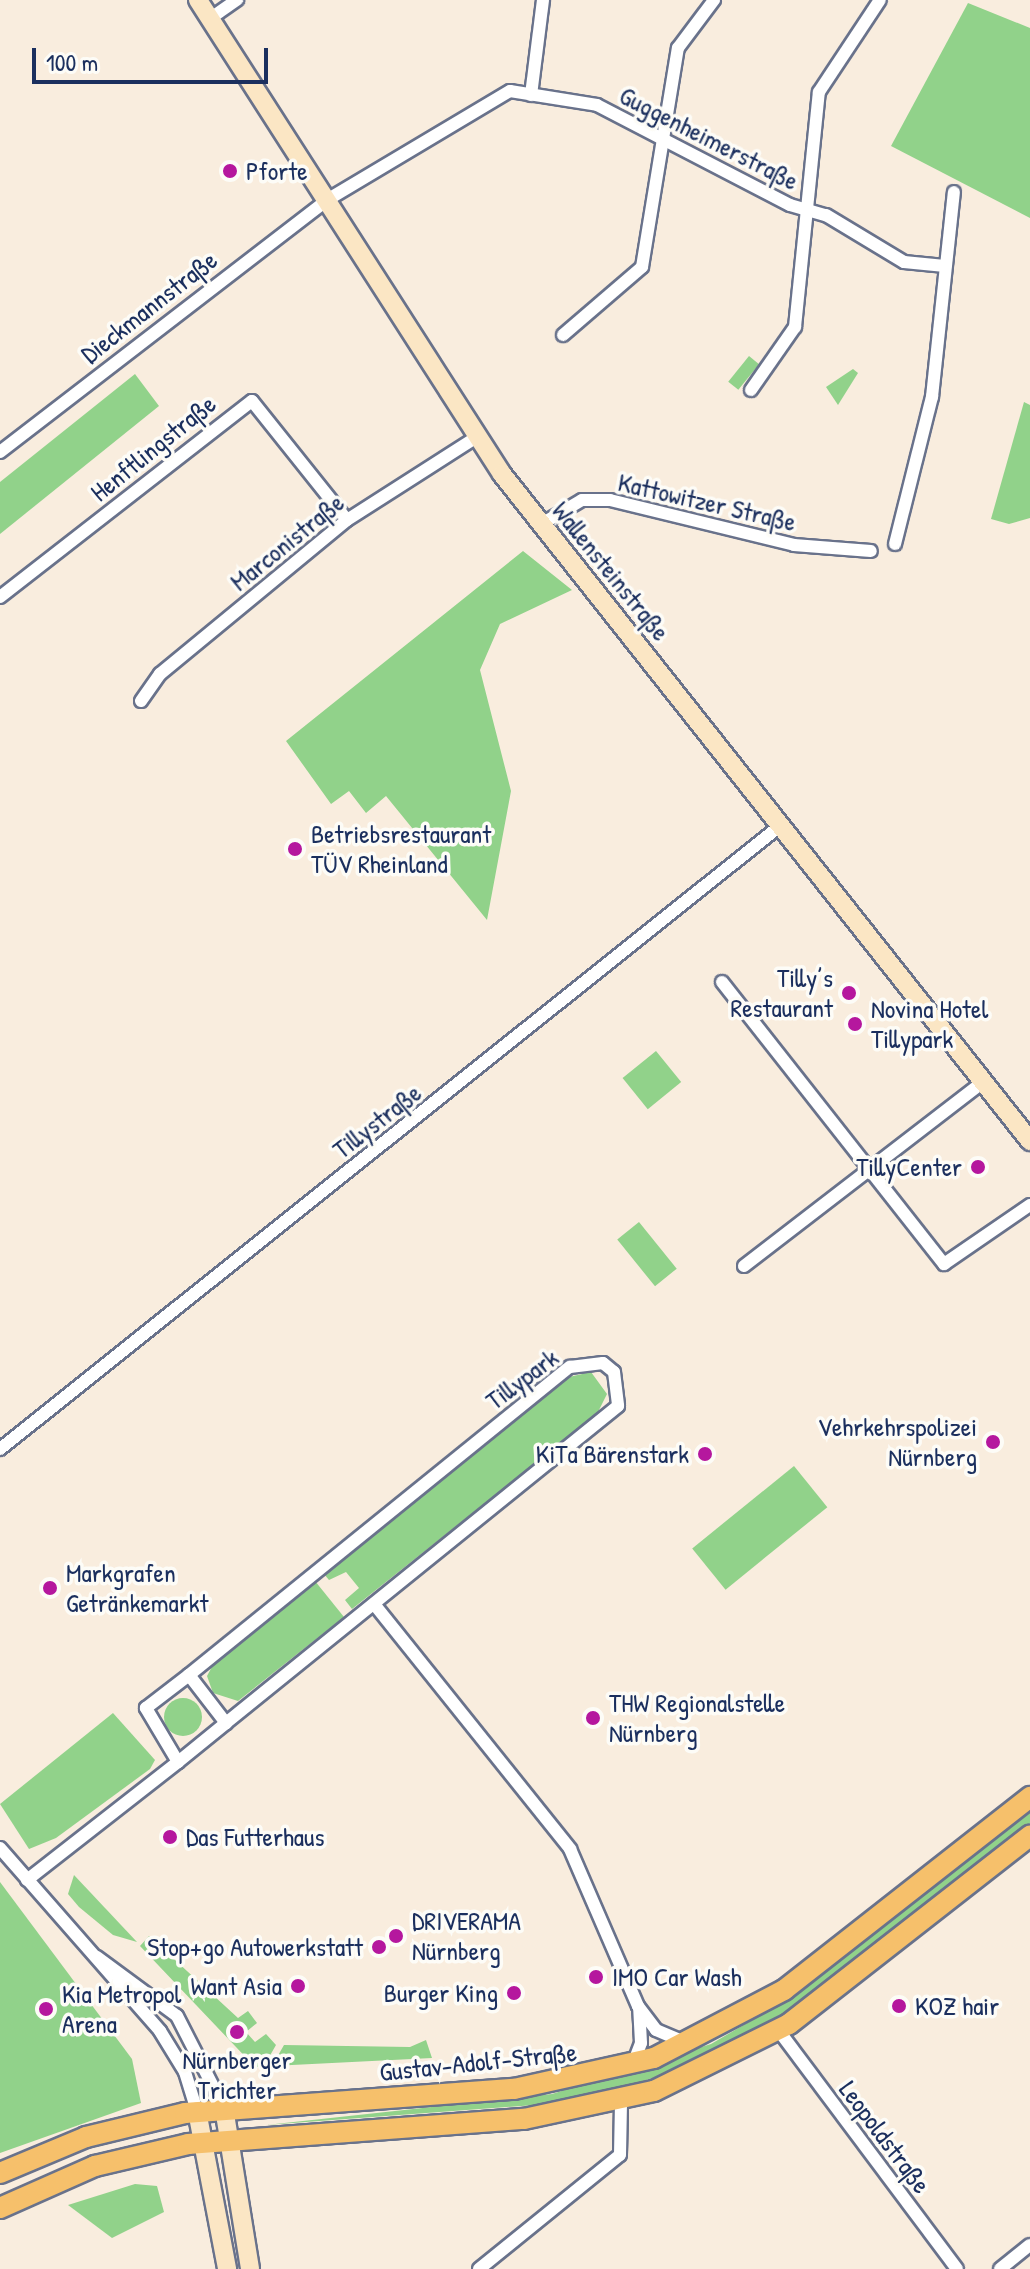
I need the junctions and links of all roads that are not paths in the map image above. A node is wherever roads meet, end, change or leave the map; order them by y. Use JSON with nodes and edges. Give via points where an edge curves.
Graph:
{"nodes":[{"id":1,"x":198,"y":0,"type":"edge"},
{"id":2,"x":237,"y":0,"type":"edge"},
{"id":3,"x":543,"y":0,"type":"edge"},
{"id":4,"x":714,"y":0,"type":"edge"},
{"id":5,"x":880,"y":0,"type":"edge"},
{"id":6,"x":211,"y":18,"type":"junction"},
{"id":7,"x":531,"y":95,"type":"junction"},
{"id":8,"x":661,"y":136,"type":"junction"},
{"id":9,"x":954,"y":192,"type":"dead end"},
{"id":10,"x":327,"y":200,"type":"junction"},
{"id":11,"x":806,"y":210,"type":"junction"},
{"id":12,"x":945,"y":266,"type":"junction"},
{"id":13,"x":563,"y":335,"type":"dead end"},
{"id":14,"x":751,"y":390,"type":"dead end"},
{"id":15,"x":477,"y":437,"type":"junction"},
{"id":16,"x":0,"y":452,"type":"edge"},
{"id":17,"x":347,"y":520,"type":"junction"},
{"id":18,"x":540,"y":525,"type":"junction"},
{"id":19,"x":895,"y":544,"type":"dead end"},
{"id":20,"x":871,"y":551,"type":"dead end"},
{"id":21,"x":0,"y":597,"type":"edge"},
{"id":22,"x":141,"y":701,"type":"dead end"},
{"id":23,"x":781,"y":825,"type":"junction"},
{"id":24,"x":722,"y":982,"type":"dead end"},
{"id":25,"x":984,"y":1081,"type":"junction"},
{"id":26,"x":1030,"y":1141,"type":"edge"},
{"id":27,"x":866,"y":1167,"type":"junction"},
{"id":28,"x":1030,"y":1205,"type":"edge"},
{"id":29,"x":744,"y":1266,"type":"dead end"},
{"id":30,"x":0,"y":1449,"type":"edge"},
{"id":31,"x":374,"y":1604,"type":"junction"},
{"id":32,"x":189,"y":1675,"type":"junction"},
{"id":33,"x":226,"y":1723,"type":"junction"},
{"id":34,"x":178,"y":1762,"type":"junction"},
{"id":35,"x":1030,"y":1797,"type":"edge"},
{"id":36,"x":1030,"y":1836,"type":"edge"},
{"id":37,"x":0,"y":1848,"type":"edge"},
{"id":38,"x":27,"y":1880,"type":"junction"},
{"id":39,"x":89,"y":1953,"type":"junction"},
{"id":40,"x":638,"y":2006,"type":"junction"},
{"id":41,"x":779,"y":2031,"type":"junction"},
{"id":42,"x":689,"y":2044,"type":"junction"},
{"id":43,"x":633,"y":2065,"type":"junction"},
{"id":44,"x":621,"y":2101,"type":"junction"},
{"id":45,"x":224,"y":2108,"type":"junction"},
{"id":46,"x":197,"y":2111,"type":"junction"},
{"id":47,"x":228,"y":2138,"type":"junction"},
{"id":48,"x":203,"y":2141,"type":"junction"},
{"id":49,"x":0,"y":2173,"type":"edge"},
{"id":50,"x":0,"y":2208,"type":"edge"},
{"id":51,"x":1030,"y":2245,"type":"edge"},
{"id":52,"x":227,"y":2269,"type":"edge"},
{"id":53,"x":250,"y":2269,"type":"edge"},
{"id":54,"x":479,"y":2269,"type":"edge"},
{"id":55,"x":957,"y":2269,"type":"edge"},
{"id":56,"x":1000,"y":2269,"type":"edge"}],
"edges":[{"from":1,"to":6,"type":"street","name":"Wallensteinstraße"},
{"from":2,"to":6,"type":"street"},
{"from":3,"to":7,"type":"street"},
{"from":4,"to":8,"type":"street","via":[[678,48]]},
{"from":5,"to":11,"type":"street","via":[[819,92]]},
{"from":6,"to":10,"type":"street","name":"Wallensteinstraße"},
{"from":7,"to":8,"type":"street","name":"Guggenheimerstraße","via":[[597,105]]},
{"from":7,"to":10,"type":"street","name":"Guggenheimerstraße","via":[[494,95]]},
{"from":8,"to":11,"type":"street","name":"Guggenheimerstraße"},
{"from":8,"to":13,"type":"street","via":[[642,267]]},
{"from":9,"to":12,"type":"street"},
{"from":10,"to":15,"type":"street","name":"Wallensteinstraße"},
{"from":10,"to":16,"type":"street","name":"Dieckmannstraße"},
{"from":11,"to":12,"type":"street","name":"Guggenheimerstraße","via":[[904,262]]},
{"from":11,"to":14,"type":"street","via":[[795,327]]},
{"from":12,"to":19,"type":"street","via":[[932,397]]},
{"from":15,"to":17,"type":"street","name":"Marconistraße"},
{"from":15,"to":18,"type":"street","name":"Wallensteinstraße"},
{"from":17,"to":21,"type":"street","name":"Henftlingstraße","via":[[252,401]]},
{"from":17,"to":22,"type":"street","name":"Marconistraße","via":[[160,674]]},
{"from":18,"to":20,"type":"street","name":"Kattowitzer Straße","via":[[582,500],[610,500],[794,545]]},
{"from":18,"to":23,"type":"street","name":"Wallensteinstraße"},
{"from":23,"to":25,"type":"street","name":"Wallensteinstraße"},
{"from":23,"to":30,"type":"street","name":"Tillystraße"},
{"from":24,"to":27,"type":"street"},
{"from":25,"to":26,"type":"street","name":"Wallensteinstraße"},
{"from":25,"to":27,"type":"street"},
{"from":27,"to":28,"type":"street","via":[[944,1264]]},
{"from":27,"to":29,"type":"street"},
{"from":31,"to":32,"type":"street","name":"Tillypark","via":[[618,1406],[614,1372],[603,1363],[570,1367]]},
{"from":31,"to":33,"type":"street","name":"Tillypark"},
{"from":31,"to":40,"type":"street","via":[[570,1849]]},
{"from":32,"to":33,"type":"street"},
{"from":32,"to":34,"type":"street","name":"Tillypark","via":[[146,1708]]},
{"from":33,"to":34,"type":"street","name":"Tillypark"},
{"from":34,"to":38,"type":"street","name":"Tillypark"},
{"from":35,"to":42,"type":"main road","name":"Gustav-Adolf-Straße","via":[[795,1983]]},
{"from":36,"to":41,"type":"main road"},
{"from":37,"to":38,"type":"street"},
{"from":38,"to":39,"type":"street"},
{"from":39,"to":45,"type":"street","via":[[126,1973],[177,2016]]},
{"from":39,"to":46,"type":"street","via":[[166,2041]]},
{"from":40,"to":42,"type":"street","via":[[656,2030]]},
{"from":40,"to":43,"type":"street","via":[[641,2043]]},
{"from":41,"to":44,"type":"main road","via":[[703,2071]]},
{"from":41,"to":55,"type":"street","name":"Leopoldstraße"},
{"from":42,"to":43,"type":"main road","name":"Gustav-Adolf-Straße"},
{"from":43,"to":45,"type":"main road","name":"Gustav-Adolf-Straße","via":[[514,2089]]},
{"from":44,"to":47,"type":"main road","via":[[502,2121]]},
{"from":44,"to":54,"type":"street","via":[[620,2155]]},
{"from":45,"to":46,"type":"main road","name":"Gustav-Adolf-Straße"},
{"from":45,"to":47,"type":"street"},
{"from":46,"to":48,"type":"street"},
{"from":46,"to":49,"type":"main road","name":"Gustav-Adolf-Straße","via":[[86,2137]]},
{"from":47,"to":48,"type":"main road"},
{"from":47,"to":53,"type":"street"},
{"from":48,"to":50,"type":"main road","via":[[95,2166]]},
{"from":48,"to":52,"type":"street"},
{"from":51,"to":56,"type":"street"}]}
